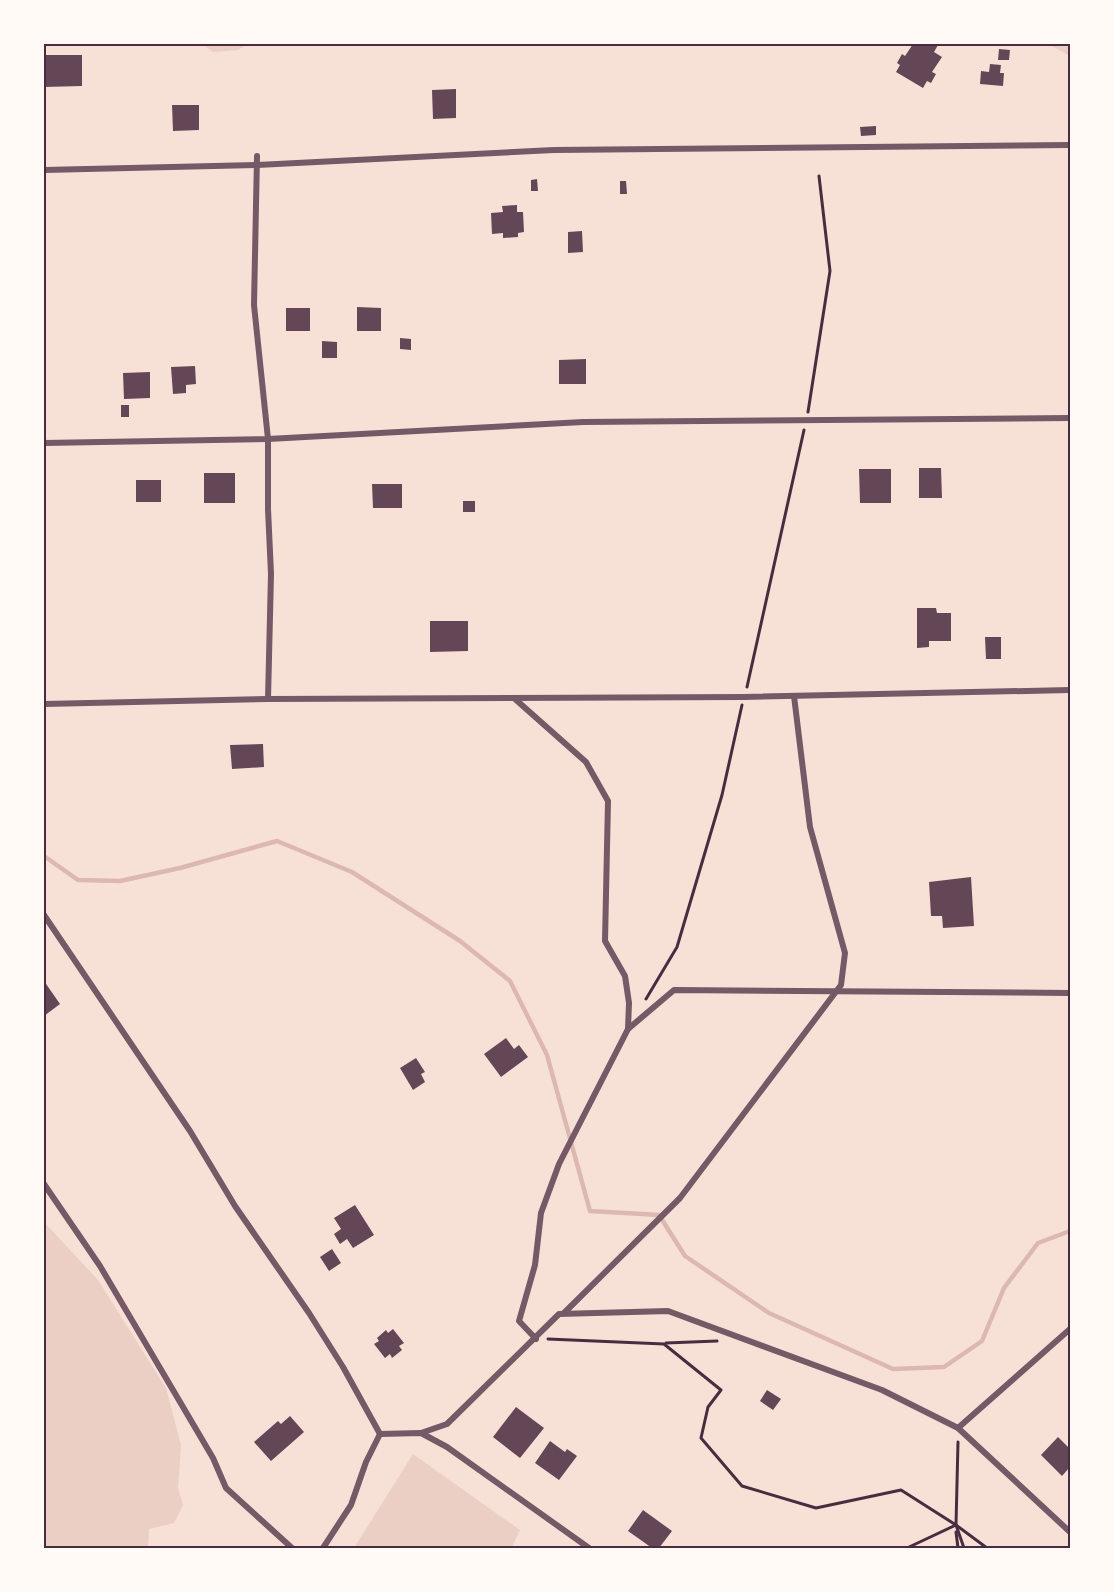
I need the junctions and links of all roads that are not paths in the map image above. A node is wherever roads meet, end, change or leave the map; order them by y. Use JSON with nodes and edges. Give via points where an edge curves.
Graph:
{"nodes":[{"id":1,"x":1071,"y":145,"type":"edge"},
{"id":2,"x":257,"y":156,"type":"dead end"},
{"id":3,"x":257,"y":165,"type":"junction"},
{"id":4,"x":44,"y":170,"type":"edge"},
{"id":5,"x":1071,"y":418,"type":"edge"},
{"id":6,"x":268,"y":439,"type":"junction"},
{"id":7,"x":44,"y":442,"type":"edge"},
{"id":8,"x":1071,"y":690,"type":"edge"},
{"id":9,"x":794,"y":696,"type":"junction"},
{"id":10,"x":515,"y":698,"type":"junction"},
{"id":11,"x":268,"y":699,"type":"junction"},
{"id":12,"x":44,"y":704,"type":"edge"},
{"id":13,"x":44,"y":915,"type":"edge"},
{"id":14,"x":836,"y":992,"type":"junction"},
{"id":15,"x":1071,"y":993,"type":"edge"},
{"id":16,"x":628,"y":1029,"type":"junction"},
{"id":17,"x":44,"y":1184,"type":"edge"},
{"id":18,"x":564,"y":1314,"type":"junction"},
{"id":19,"x":1071,"y":1329,"type":"edge"},
{"id":20,"x":536,"y":1339,"type":"junction"},
{"id":21,"x":958,"y":1428,"type":"junction"},
{"id":22,"x":421,"y":1432,"type":"junction"},
{"id":23,"x":380,"y":1434,"type":"junction"},
{"id":24,"x":1071,"y":1532,"type":"edge"},
{"id":25,"x":292,"y":1548,"type":"edge"},
{"id":26,"x":323,"y":1548,"type":"edge"},
{"id":27,"x":589,"y":1548,"type":"edge"}],
"edges":[{"from":1,"to":3,"type":"street","via":[[554,150]]},
{"from":2,"to":3,"type":"street"},
{"from":3,"to":4,"type":"street"},
{"from":3,"to":6,"type":"street","via":[[254,305]]},
{"from":5,"to":6,"type":"street","via":[[583,422]]},
{"from":6,"to":7,"type":"street"},
{"from":6,"to":11,"type":"street"},
{"from":8,"to":9,"type":"street"},
{"from":9,"to":10,"type":"street"},
{"from":9,"to":14,"type":"street","via":[[810,827],[845,953],[841,985]]},
{"from":10,"to":11,"type":"street"},
{"from":10,"to":16,"type":"street","via":[[586,762],[608,801],[605,941],[624,976]]},
{"from":11,"to":12,"type":"street"},
{"from":13,"to":23,"type":"street","via":[[309,1312]]},
{"from":14,"to":15,"type":"street"},
{"from":14,"to":16,"type":"street","via":[[674,990]]},
{"from":14,"to":18,"type":"street","via":[[680,1198]]},
{"from":16,"to":20,"type":"street","via":[[559,1164],[541,1213],[535,1265],[519,1321]]},
{"from":17,"to":25,"type":"street","via":[[100,1266],[213,1458],[226,1488]]},
{"from":18,"to":20,"type":"street","via":[[559,1314]]},
{"from":18,"to":21,"type":"street","via":[[668,1311],[882,1390]]},
{"from":19,"to":21,"type":"street"},
{"from":20,"to":22,"type":"street","via":[[447,1424]]},
{"from":21,"to":24,"type":"street"},
{"from":22,"to":23,"type":"street"},
{"from":22,"to":27,"type":"street"},
{"from":23,"to":26,"type":"street","via":[[351,1505]]}]}
